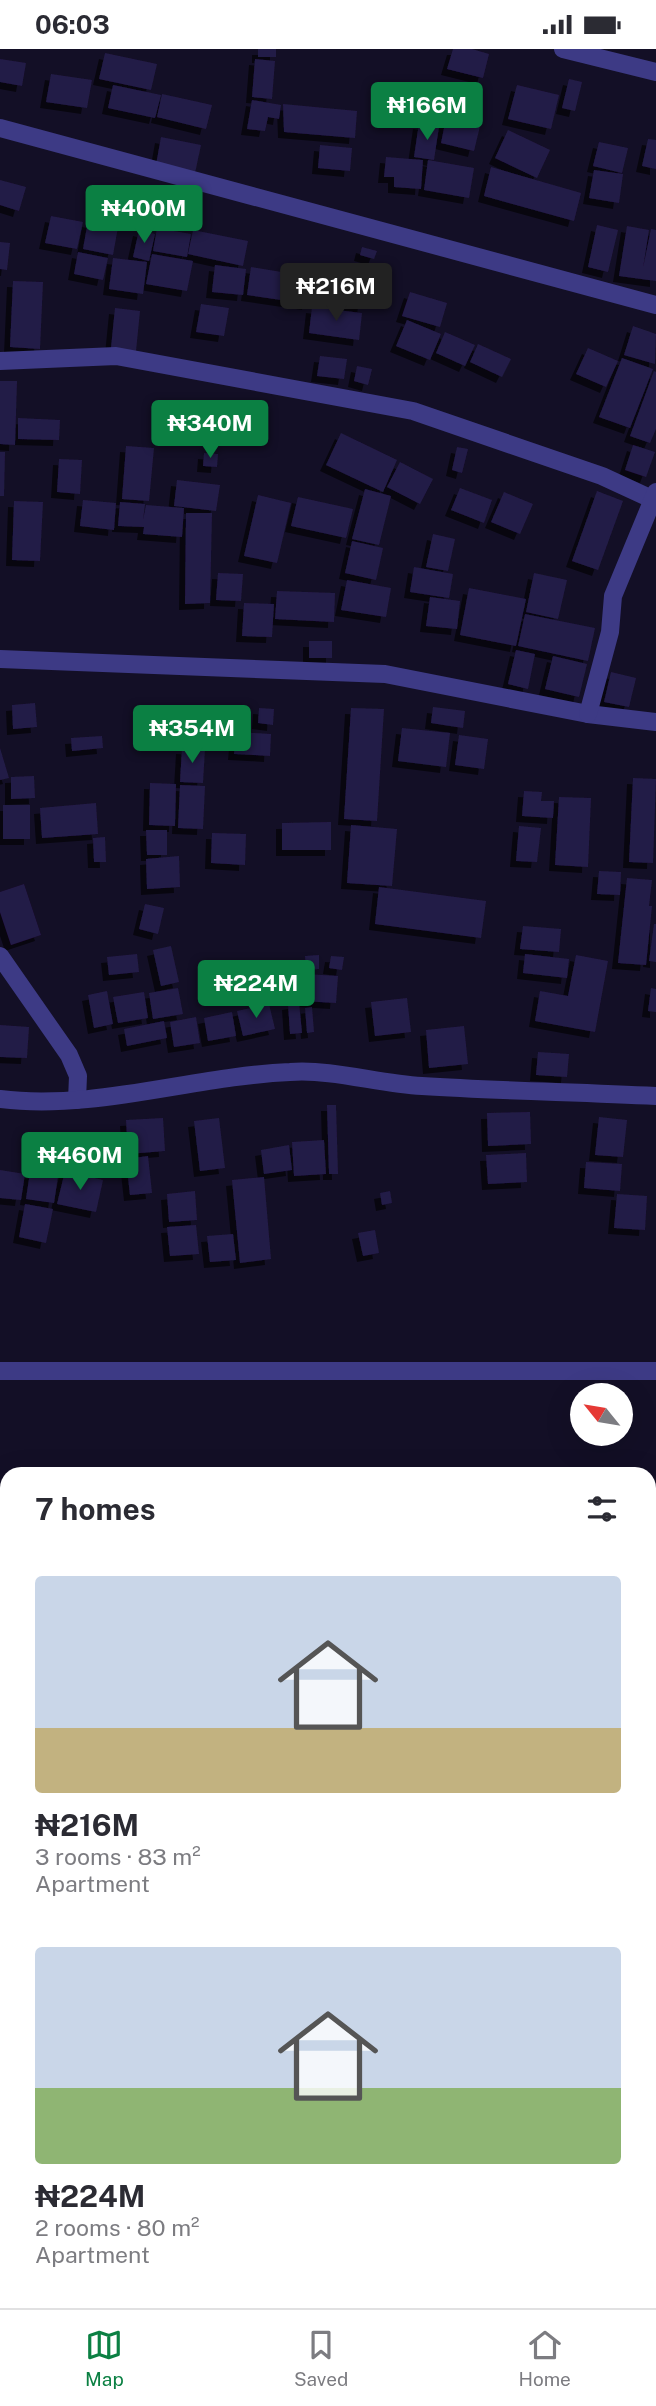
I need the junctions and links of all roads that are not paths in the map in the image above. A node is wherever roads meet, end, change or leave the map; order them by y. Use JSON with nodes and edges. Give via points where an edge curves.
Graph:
{"nodes":[{"id":1,"x":563,"y":49,"type":"edge"},
{"id":2,"x":611,"y":56,"type":"edge"},
{"id":3,"x":656,"y":72,"type":"edge"},
{"id":4,"x":0,"y":128,"type":"edge"},
{"id":5,"x":656,"y":305,"type":"edge"},
{"id":6,"x":0,"y":361,"type":"edge"},
{"id":7,"x":655,"y":496,"type":"edge"},
{"id":8,"x":0,"y":659,"type":"edge"},
{"id":9,"x":588,"y":714,"type":"junction"},
{"id":10,"x":656,"y":722,"type":"edge"},
{"id":11,"x":0,"y":956,"type":"edge"},
{"id":12,"x":656,"y":1096,"type":"edge"},
{"id":13,"x":0,"y":1100,"type":"edge"},
{"id":14,"x":77,"y":1100,"type":"junction"},
{"id":15,"x":0,"y":1371,"type":"edge"},
{"id":16,"x":656,"y":1371,"type":"edge"}],
"edges":[{"from":1,"to":2,"type":"street"},
{"from":2,"to":3,"type":"street"},
{"from":4,"to":5,"type":"street"},
{"from":6,"to":7,"type":"street","via":[[116,356],[413,411]]},
{"from":7,"to":9,"type":"street","via":[[613,596],[610,632]]},
{"from":8,"to":9,"type":"street","via":[[385,674]]},
{"from":9,"to":10,"type":"street"},
{"from":11,"to":14,"type":"street","via":[[69,1055],[78,1076]]},
{"from":12,"to":14,"type":"street","via":[[419,1086],[291,1072]]},
{"from":13,"to":14,"type":"street"},
{"from":15,"to":16,"type":"street"}]}
